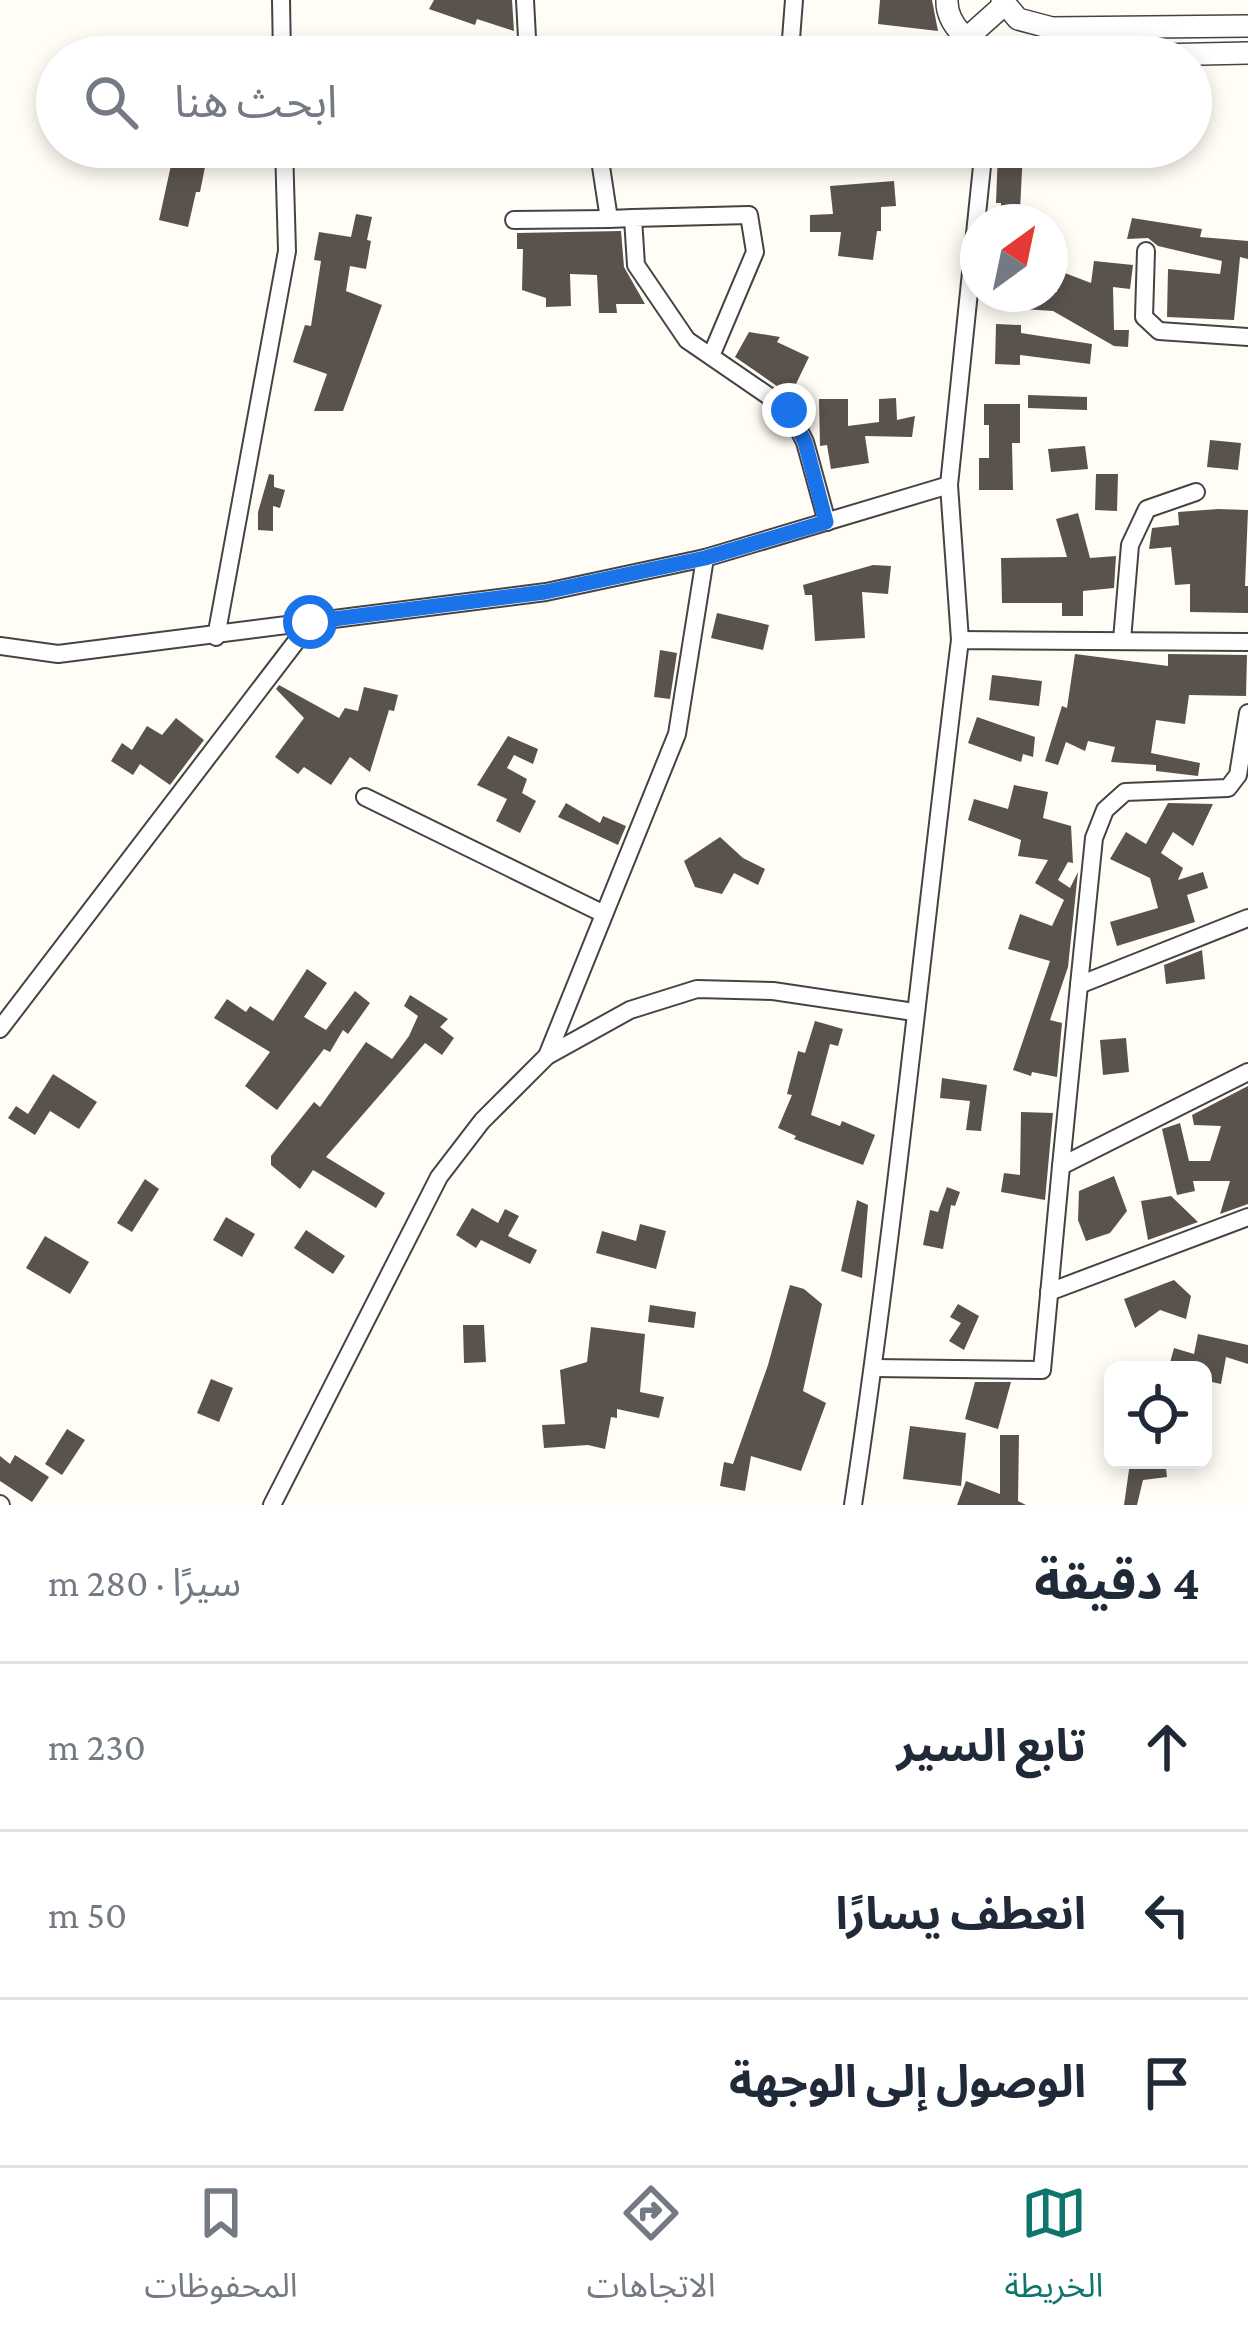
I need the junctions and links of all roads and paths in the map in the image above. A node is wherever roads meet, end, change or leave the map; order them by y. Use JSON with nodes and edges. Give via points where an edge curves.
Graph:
{"nodes":[{"id":1,"x":281,"y":0,"type":"edge"},
{"id":2,"x":525,"y":0,"type":"edge"},
{"id":3,"x":794,"y":0,"type":"edge"},
{"id":4,"x":947,"y":0,"type":"edge"},
{"id":5,"x":1003,"y":2,"type":"edge"},
{"id":6,"x":1248,"y":26,"type":"edge"},
{"id":7,"x":282,"y":36,"type":"edge"},
{"id":8,"x":527,"y":36,"type":"edge"},
{"id":9,"x":791,"y":36,"type":"edge"},
{"id":10,"x":957,"y":36,"type":"edge"},
{"id":11,"x":971,"y":36,"type":"edge"},
{"id":12,"x":1248,"y":53,"type":"edge"},
{"id":13,"x":1212,"y":54,"type":"edge"},
{"id":14,"x":285,"y":168,"type":"edge"},
{"id":15,"x":601,"y":168,"type":"edge"},
{"id":16,"x":982,"y":168,"type":"edge"},
{"id":17,"x":633,"y":218,"type":"junction"},
{"id":18,"x":609,"y":219,"type":"junction"},
{"id":19,"x":514,"y":220,"type":"dead end"},
{"id":20,"x":1146,"y":251,"type":"dead end"},
{"id":21,"x":1248,"y":337,"type":"edge"},
{"id":22,"x":711,"y":356,"type":"junction"},
{"id":23,"x":950,"y":485,"type":"junction"},
{"id":24,"x":1196,"y":492,"type":"dead end"},
{"id":25,"x":826,"y":522,"type":"junction"},
{"id":26,"x":705,"y":558,"type":"junction"},
{"id":27,"x":310,"y":622,"type":"junction"},
{"id":28,"x":216,"y":637,"type":"junction"},
{"id":29,"x":960,"y":640,"type":"junction"},
{"id":30,"x":1122,"y":640,"type":"junction"},
{"id":31,"x":1248,"y":642,"type":"edge"},
{"id":32,"x":0,"y":646,"type":"edge"},
{"id":33,"x":1248,"y":713,"type":"edge"},
{"id":34,"x":365,"y":797,"type":"dead end"},
{"id":35,"x":604,"y":914,"type":"junction"},
{"id":36,"x":1248,"y":918,"type":"edge"},
{"id":37,"x":1079,"y":986,"type":"junction"},
{"id":38,"x":914,"y":1012,"type":"junction"},
{"id":39,"x":0,"y":1029,"type":"edge"},
{"id":40,"x":547,"y":1056,"type":"junction"},
{"id":41,"x":1248,"y":1072,"type":"edge"},
{"id":42,"x":1060,"y":1166,"type":"junction"},
{"id":43,"x":1248,"y":1217,"type":"edge"},
{"id":44,"x":1049,"y":1292,"type":"junction"},
{"id":45,"x":873,"y":1367,"type":"junction"},
{"id":46,"x":272,"y":1505,"type":"edge"},
{"id":47,"x":853,"y":1505,"type":"edge"}],
"edges":[{"from":1,"to":7,"type":"street"},
{"from":2,"to":8,"type":"street"},
{"from":3,"to":9,"type":"street"},
{"from":4,"to":10,"type":"street"},
{"from":5,"to":6,"type":"street","via":[[1018,20],[1052,28]]},
{"from":5,"to":11,"type":"street"},
{"from":12,"to":13,"type":"street"},
{"from":14,"to":28,"type":"street","via":[[287,251]]},
{"from":15,"to":18,"type":"street"},
{"from":16,"to":23,"type":"street"},
{"from":17,"to":18,"type":"street"},
{"from":17,"to":22,"type":"street","via":[[636,265],[687,340]]},
{"from":17,"to":22,"type":"street","via":[[748,214],[755,252]]},
{"from":18,"to":19,"type":"street"},
{"from":20,"to":21,"type":"street","via":[[1144,317],[1159,331]]},
{"from":22,"to":25,"type":"street","via":[[789,410]]},
{"from":23,"to":25,"type":"street"},
{"from":23,"to":29,"type":"street"},
{"from":24,"to":30,"type":"street","via":[[1147,509],[1130,545]]},
{"from":25,"to":26,"type":"street"},
{"from":26,"to":27,"type":"street","via":[[545,592]]},
{"from":26,"to":35,"type":"street","via":[[677,734]]},
{"from":27,"to":28,"type":"street"},
{"from":27,"to":39,"type":"street"},
{"from":28,"to":32,"type":"street","via":[[58,654]]},
{"from":29,"to":30,"type":"street"},
{"from":29,"to":38,"type":"street"},
{"from":30,"to":31,"type":"street"},
{"from":33,"to":37,"type":"street","via":[[1238,775],[1228,788],[1125,792],[1105,810],[1094,838]]},
{"from":34,"to":35,"type":"street"},
{"from":35,"to":40,"type":"street"},
{"from":36,"to":37,"type":"street"},
{"from":37,"to":42,"type":"street"},
{"from":38,"to":40,"type":"street","via":[[773,991],[697,989],[630,1010]]},
{"from":38,"to":45,"type":"street"},
{"from":40,"to":46,"type":"street","via":[[439,1178]]},
{"from":41,"to":42,"type":"street"},
{"from":42,"to":44,"type":"street"},
{"from":43,"to":44,"type":"street"},
{"from":44,"to":45,"type":"street","via":[[1042,1370]]},
{"from":45,"to":47,"type":"street"}]}
